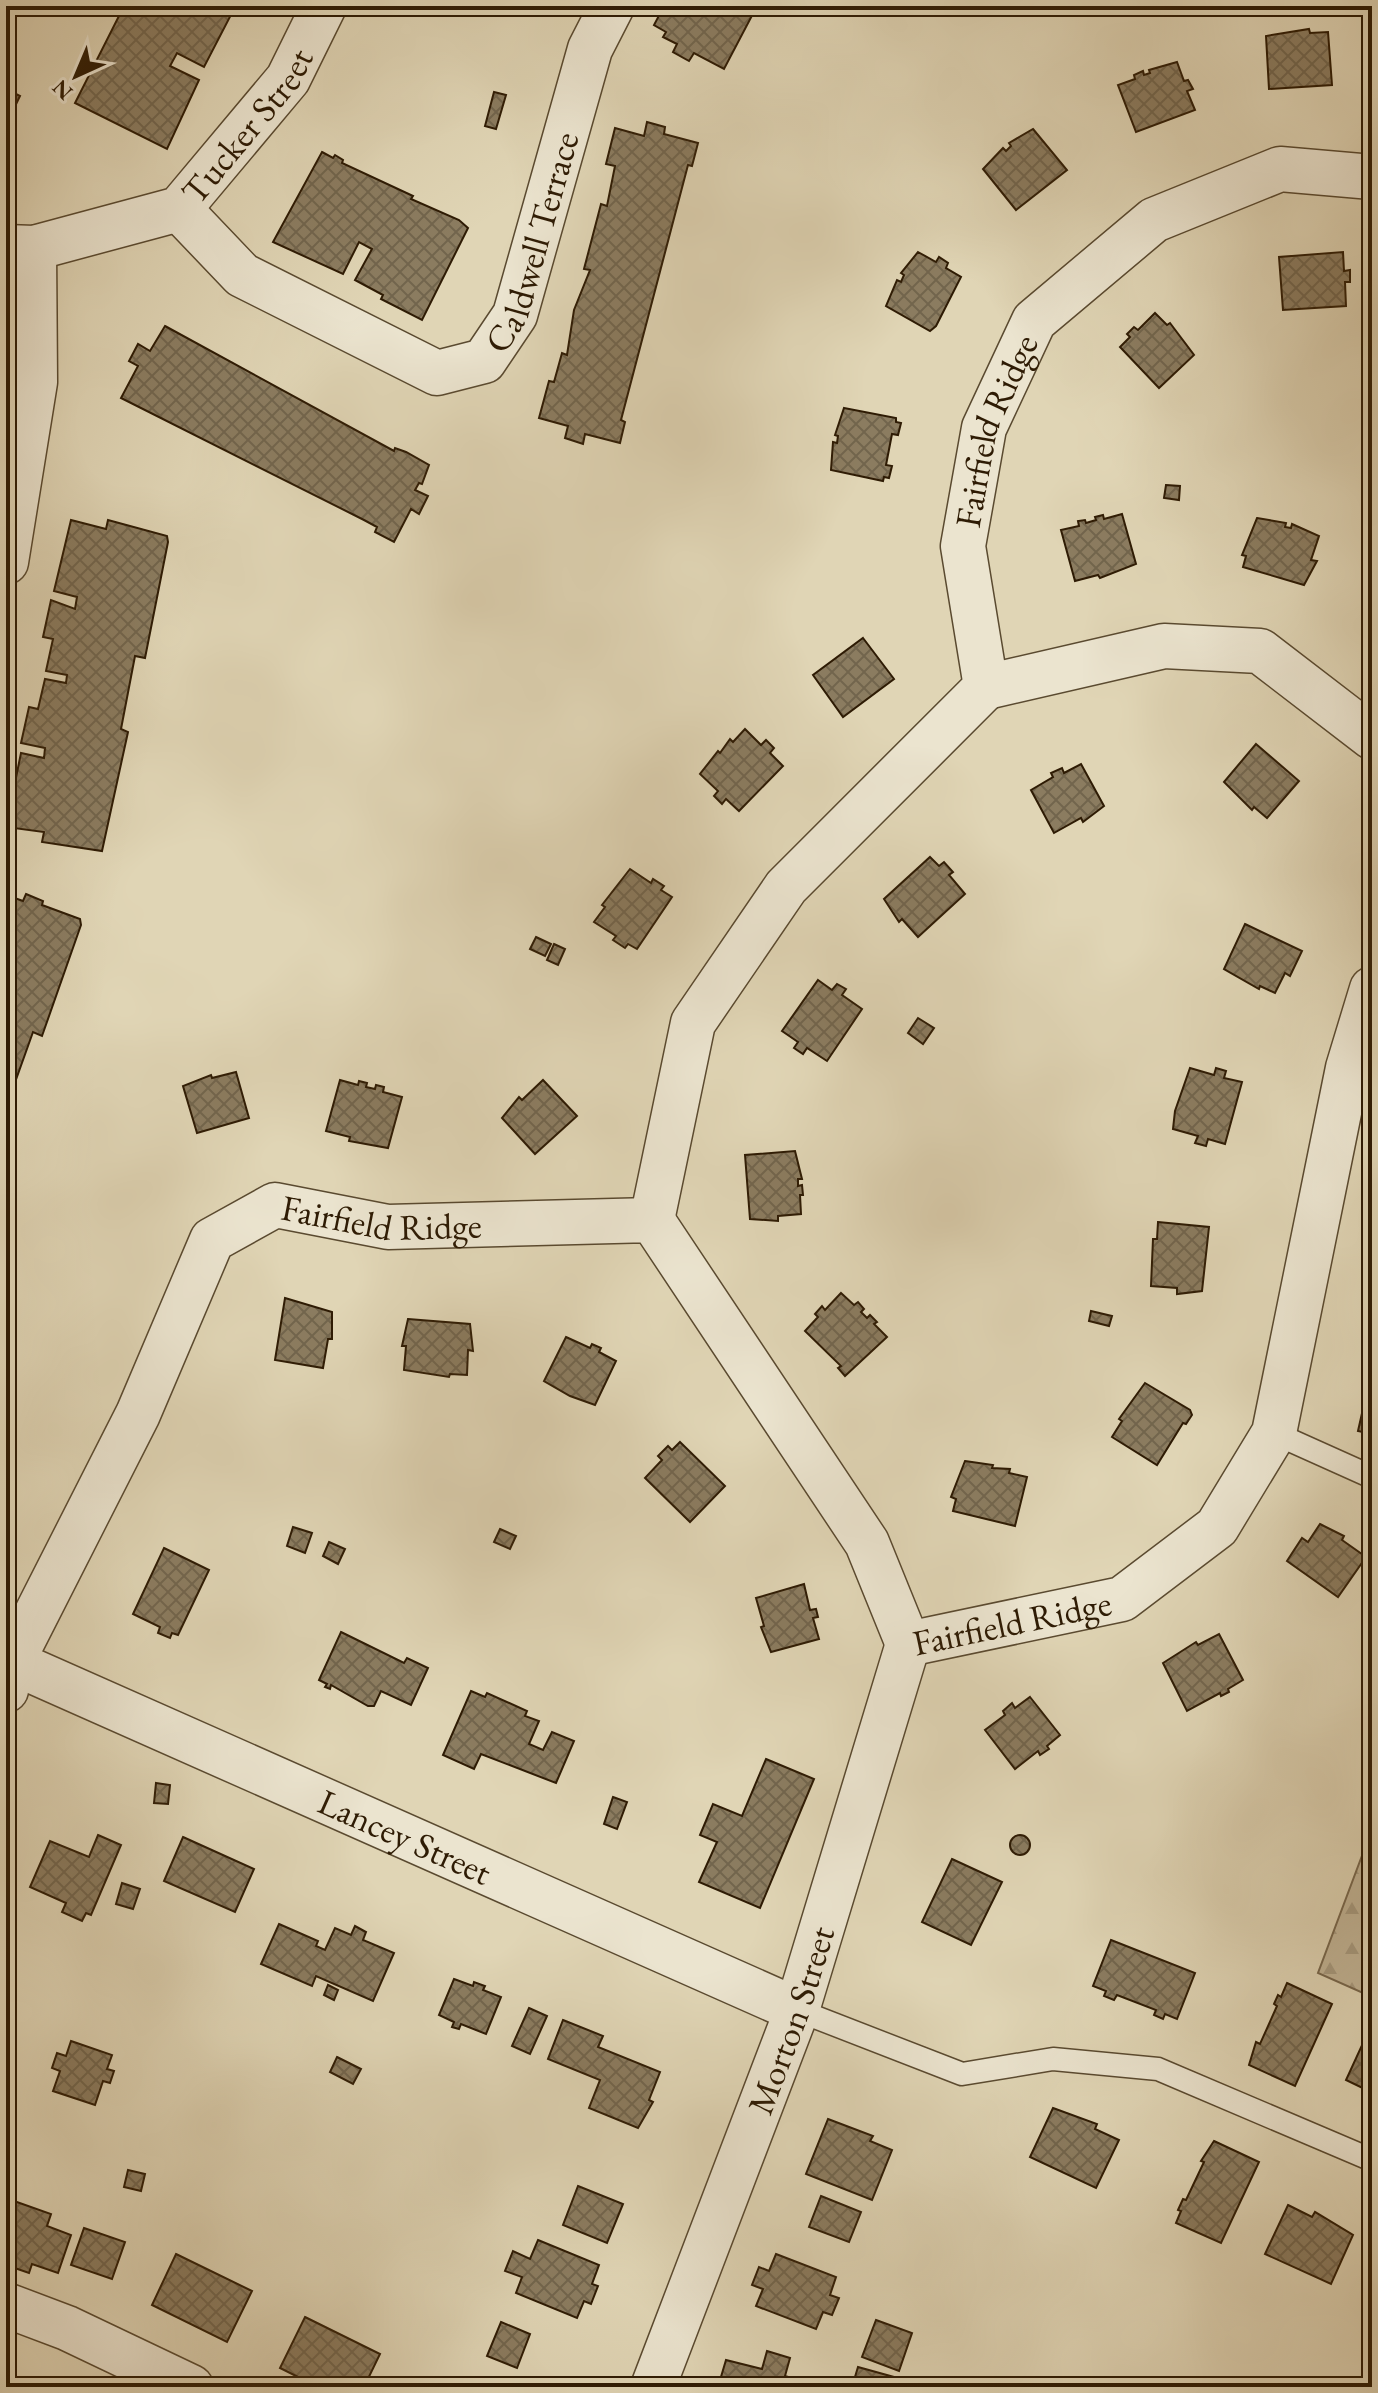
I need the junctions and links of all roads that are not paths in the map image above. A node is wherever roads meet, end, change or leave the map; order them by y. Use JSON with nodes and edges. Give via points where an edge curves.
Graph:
{"nodes":[{"id":1,"x":324,"y":6,"type":"edge"},
{"id":2,"x":612,"y":6,"type":"edge"},
{"id":3,"x":1372,"y":177,"type":"edge"},
{"id":4,"x":179,"y":209,"type":"junction"},
{"id":5,"x":20,"y":248,"type":"edge"},
{"id":6,"x":6,"y":562,"type":"edge"},
{"id":7,"x":986,"y":687,"type":"junction"},
{"id":8,"x":1372,"y":737,"type":"edge"},
{"id":9,"x":1372,"y":989,"type":"edge"},
{"id":10,"x":652,"y":1220,"type":"junction"},
{"id":11,"x":1274,"y":1433,"type":"junction"},
{"id":12,"x":1372,"y":1477,"type":"edge"},
{"id":13,"x":908,"y":1644,"type":"junction"},
{"id":14,"x":9,"y":1676,"type":"edge"},
{"id":15,"x":797,"y":2010,"type":"junction"},
{"id":16,"x":1372,"y":2160,"type":"edge"},
{"id":17,"x":6,"y":2305,"type":"edge"},
{"id":18,"x":191,"y":2387,"type":"edge"},
{"id":19,"x":653,"y":2387,"type":"edge"}],
"edges":[{"from":1,"to":4,"type":"street","name":"Tucker Street","via":[[288,79]]},
{"from":2,"to":4,"type":"street","name":"Caldwell Terrace","via":[[590,49],[515,315],[484,361],[437,373],[242,275]]},
{"from":3,"to":7,"type":"street","name":"Fairfield Ridge","via":[[1280,169],[1154,220],[1034,321],[984,428],[963,546]]},
{"from":4,"to":5,"type":"street","name":"Tucker Street"},
{"from":5,"to":6,"type":"street","via":[[35,382]]},
{"from":7,"to":8,"type":"street","via":[[1164,646],[1260,651]]},
{"from":7,"to":10,"type":"street","via":[[786,887],[693,1023]]},
{"from":9,"to":11,"type":"street","name":"Fairfield Ridge","via":[[1348,1068]]},
{"from":10,"to":13,"type":"street","name":"Fairfield Ridge","via":[[867,1543]]},
{"from":10,"to":14,"type":"street","name":"Fairfield Ridge","via":[[388,1227],[275,1205],[212,1240],[138,1414]]},
{"from":11,"to":12,"type":"lane"},
{"from":11,"to":13,"type":"street","name":"Fairfield Ridge","via":[[1217,1527],[1122,1599]]},
{"from":13,"to":15,"type":"street","name":"Morton Street"},
{"from":14,"to":15,"type":"street","name":"Lancey Street"},
{"from":15,"to":16,"type":"lane","via":[[962,2074],[1053,2059],[1158,2069]]},
{"from":15,"to":19,"type":"street","name":"Morton Street"},
{"from":17,"to":18,"type":"street"}]}
